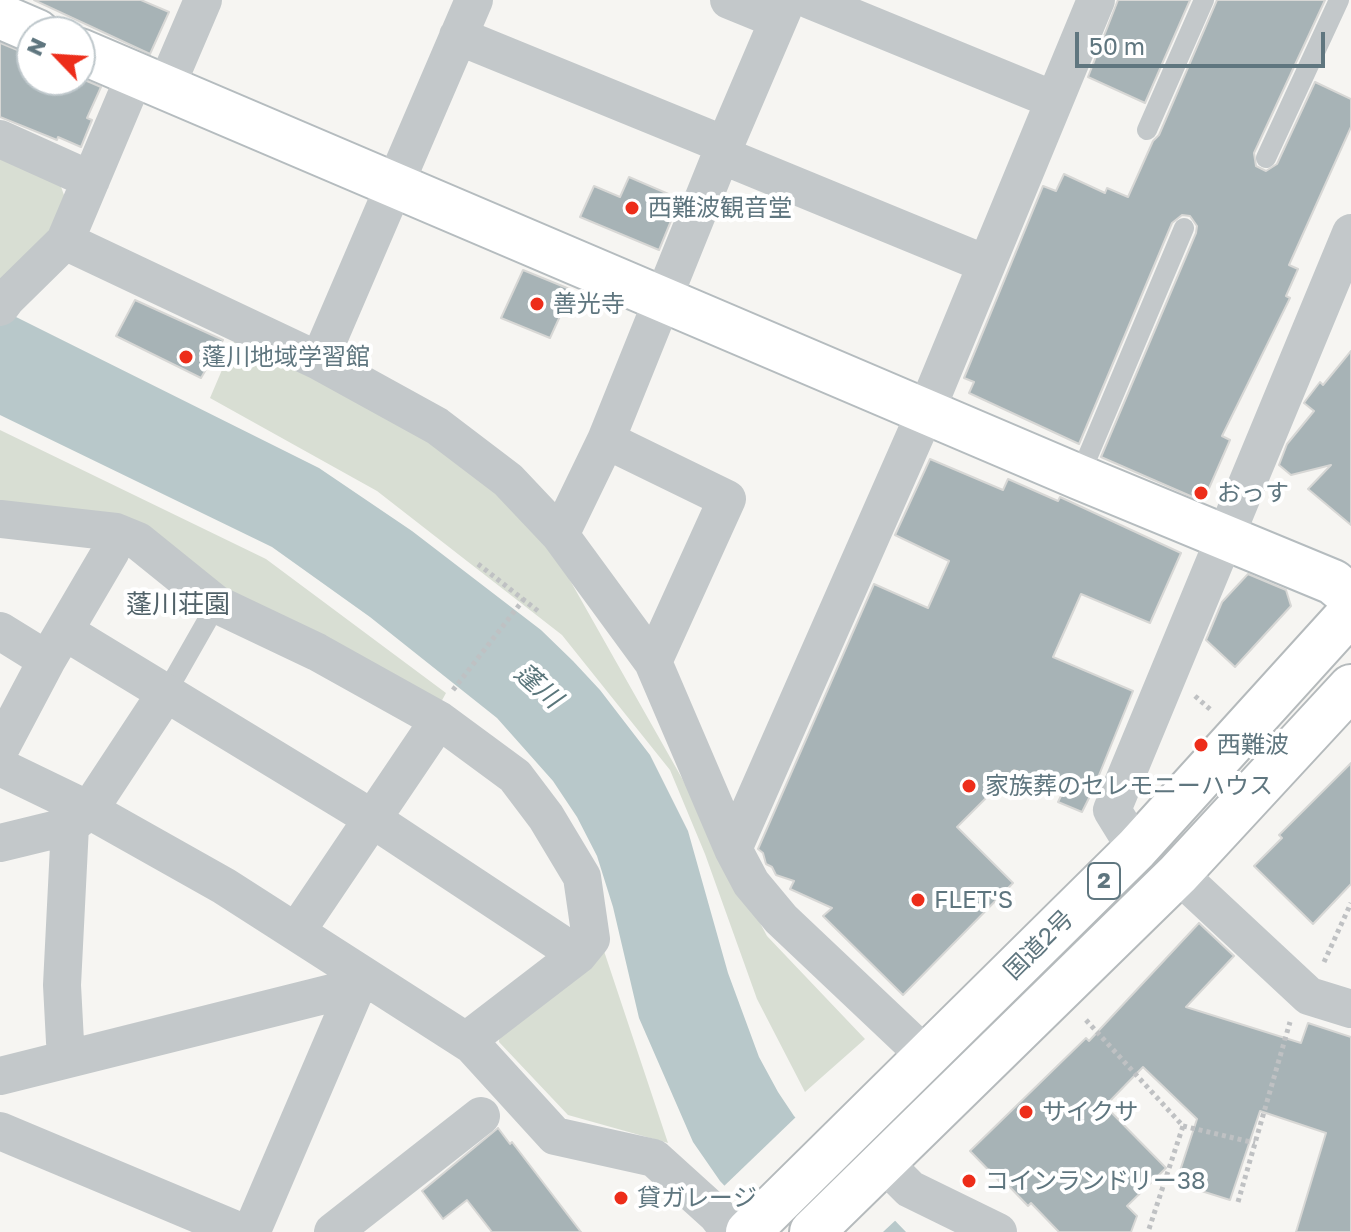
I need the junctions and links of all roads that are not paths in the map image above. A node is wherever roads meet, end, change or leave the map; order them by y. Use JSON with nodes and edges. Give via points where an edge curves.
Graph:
{"nodes":[{"id":1,"x":203,"y":0,"type":"edge"},
{"id":2,"x":474,"y":0,"type":"edge"},
{"id":3,"x":729,"y":0,"type":"edge"},
{"id":4,"x":810,"y":0,"type":"edge"},
{"id":5,"x":1096,"y":0,"type":"edge"},
{"id":6,"x":1204,"y":0,"type":"edge"},
{"id":7,"x":1339,"y":0,"type":"edge"},
{"id":8,"x":783,"y":10,"type":"edge"},
{"id":9,"x":458,"y":36,"type":"junction"},
{"id":10,"x":96,"y":58,"type":"edge"},
{"id":11,"x":150,"y":82,"type":"junction"},
{"id":12,"x":1054,"y":100,"type":"junction"},
{"id":13,"x":1147,"y":130,"type":"dead end"},
{"id":14,"x":0,"y":139,"type":"edge"},
{"id":15,"x":723,"y":150,"type":"junction"},
{"id":16,"x":1266,"y":158,"type":"dead end"},
{"id":17,"x":91,"y":180,"type":"junction"},
{"id":18,"x":394,"y":186,"type":"junction"},
{"id":19,"x":1184,"y":228,"type":"dead end"},
{"id":20,"x":1351,"y":233,"type":"edge"},
{"id":21,"x":65,"y":241,"type":"junction"},
{"id":22,"x":986,"y":264,"type":"junction"},
{"id":23,"x":663,"y":300,"type":"junction"},
{"id":24,"x":3,"y":303,"type":"edge"},
{"id":25,"x":319,"y":361,"type":"junction"},
{"id":26,"x":926,"y":411,"type":"junction"},
{"id":27,"x":606,"y":440,"type":"junction"},
{"id":28,"x":1079,"y":477,"type":"junction"},
{"id":29,"x":0,"y":519,"type":"edge"},
{"id":30,"x":560,"y":535,"type":"junction"},
{"id":31,"x":1224,"y":536,"type":"junction"},
{"id":32,"x":111,"y":551,"type":"dead end"},
{"id":33,"x":1351,"y":597,"type":"edge"},
{"id":34,"x":1351,"y":612,"type":"edge"},
{"id":35,"x":207,"y":621,"type":"dead end"},
{"id":36,"x":0,"y":631,"type":"edge"},
{"id":37,"x":56,"y":645,"type":"junction"},
{"id":38,"x":653,"y":662,"type":"junction"},
{"id":39,"x":1351,"y":687,"type":"edge"},
{"id":40,"x":166,"y":693,"type":"junction"},
{"id":41,"x":446,"y":706,"type":"junction"},
{"id":42,"x":0,"y":749,"type":"edge"},
{"id":43,"x":0,"y":767,"type":"edge"},
{"id":44,"x":80,"y":818,"type":"junction"},
{"id":45,"x":373,"y":819,"type":"junction"},
{"id":46,"x":0,"y":843,"type":"edge"},
{"id":47,"x":733,"y":849,"type":"junction"},
{"id":48,"x":1136,"y":849,"type":"junction"},
{"id":49,"x":1178,"y":874,"type":"junction"},
{"id":50,"x":296,"y":932,"type":"junction"},
{"id":51,"x":578,"y":955,"type":"junction"},
{"id":52,"x":364,"y":985,"type":"junction"},
{"id":53,"x":1351,"y":1009,"type":"edge"},
{"id":54,"x":466,"y":1041,"type":"junction"},
{"id":55,"x":68,"y":1057,"type":"junction"},
{"id":56,"x":927,"y":1057,"type":"junction"},
{"id":57,"x":0,"y":1076,"type":"edge"},
{"id":58,"x":481,"y":1116,"type":"dead end"},
{"id":59,"x":0,"y":1131,"type":"edge"},
{"id":60,"x":880,"y":1167,"type":"junction"},
{"id":61,"x":242,"y":1232,"type":"edge"},
{"id":62,"x":333,"y":1232,"type":"edge"},
{"id":63,"x":730,"y":1232,"type":"edge"},
{"id":64,"x":748,"y":1232,"type":"edge"},
{"id":65,"x":812,"y":1232,"type":"edge"},
{"id":66,"x":998,"y":1232,"type":"edge"}],
"edges":[{"from":1,"to":11,"type":"street"},
{"from":2,"to":9,"type":"street"},
{"from":3,"to":8,"type":"street"},
{"from":4,"to":12,"type":"street"},
{"from":5,"to":12,"type":"street"},
{"from":6,"to":13,"type":"lane"},
{"from":7,"to":16,"type":"lane"},
{"from":8,"to":15,"type":"street"},
{"from":9,"to":15,"type":"street"},
{"from":9,"to":18,"type":"street"},
{"from":10,"to":11,"type":"main road"},
{"from":11,"to":17,"type":"street"},
{"from":11,"to":18,"type":"main road"},
{"from":12,"to":22,"type":"street"},
{"from":14,"to":17,"type":"street"},
{"from":15,"to":22,"type":"street"},
{"from":15,"to":23,"type":"street"},
{"from":17,"to":21,"type":"street"},
{"from":18,"to":23,"type":"main road"},
{"from":18,"to":25,"type":"street"},
{"from":19,"to":28,"type":"lane"},
{"from":20,"to":31,"type":"street"},
{"from":21,"to":24,"type":"street"},
{"from":21,"to":25,"type":"street"},
{"from":22,"to":26,"type":"street"},
{"from":23,"to":26,"type":"main road"},
{"from":23,"to":27,"type":"street"},
{"from":25,"to":30,"type":"street","via":[[437,426],[508,480]]},
{"from":26,"to":28,"type":"main road"},
{"from":26,"to":47,"type":"street"},
{"from":27,"to":30,"type":"street"},
{"from":27,"to":38,"type":"street","via":[[727,499]]},
{"from":28,"to":31,"type":"main road"},
{"from":29,"to":41,"type":"street","via":[[116,532],[138,541],[216,604]]},
{"from":30,"to":38,"type":"street"},
{"from":31,"to":33,"type":"main road","via":[[1333,582]]},
{"from":31,"to":48,"type":"street","via":[[1112,810]]},
{"from":32,"to":37,"type":"street"},
{"from":34,"to":48,"type":"main road","name":"国道2号","number":"2"},
{"from":35,"to":40,"type":"lane"},
{"from":36,"to":37,"type":"street"},
{"from":37,"to":40,"type":"street"},
{"from":37,"to":42,"type":"street"},
{"from":38,"to":47,"type":"street"},
{"from":39,"to":49,"type":"main road","name":"国道2号","number":"2"},
{"from":40,"to":44,"type":"street"},
{"from":40,"to":45,"type":"street"},
{"from":41,"to":45,"type":"street"},
{"from":41,"to":51,"type":"street","via":[[515,776],[582,877],[591,939]]},
{"from":43,"to":44,"type":"street"},
{"from":44,"to":46,"type":"street"},
{"from":44,"to":50,"type":"street","via":[[224,886]]},
{"from":44,"to":55,"type":"street","via":[[62,985]]},
{"from":45,"to":50,"type":"street"},
{"from":45,"to":51,"type":"street"},
{"from":47,"to":56,"type":"street","via":[[751,883],[781,919]]},
{"from":48,"to":56,"type":"main road","name":"国道2号","number":"2"},
{"from":49,"to":53,"type":"street","via":[[1304,992]]},
{"from":49,"to":60,"type":"main road","name":"国道2号","number":"2"},
{"from":50,"to":52,"type":"street"},
{"from":51,"to":54,"type":"street"},
{"from":52,"to":54,"type":"street"},
{"from":52,"to":55,"type":"street"},
{"from":52,"to":61,"type":"street","via":[[254,1226]]},
{"from":54,"to":63,"type":"street","via":[[555,1136],[654,1158]]},
{"from":55,"to":57,"type":"street"},
{"from":56,"to":64,"type":"main road","name":"国道2号","number":"2"},
{"from":58,"to":62,"type":"street"},
{"from":59,"to":61,"type":"street"},
{"from":60,"to":65,"type":"main road","name":"国道2号","number":"2"},
{"from":60,"to":66,"type":"street","via":[[910,1189]]}]}
